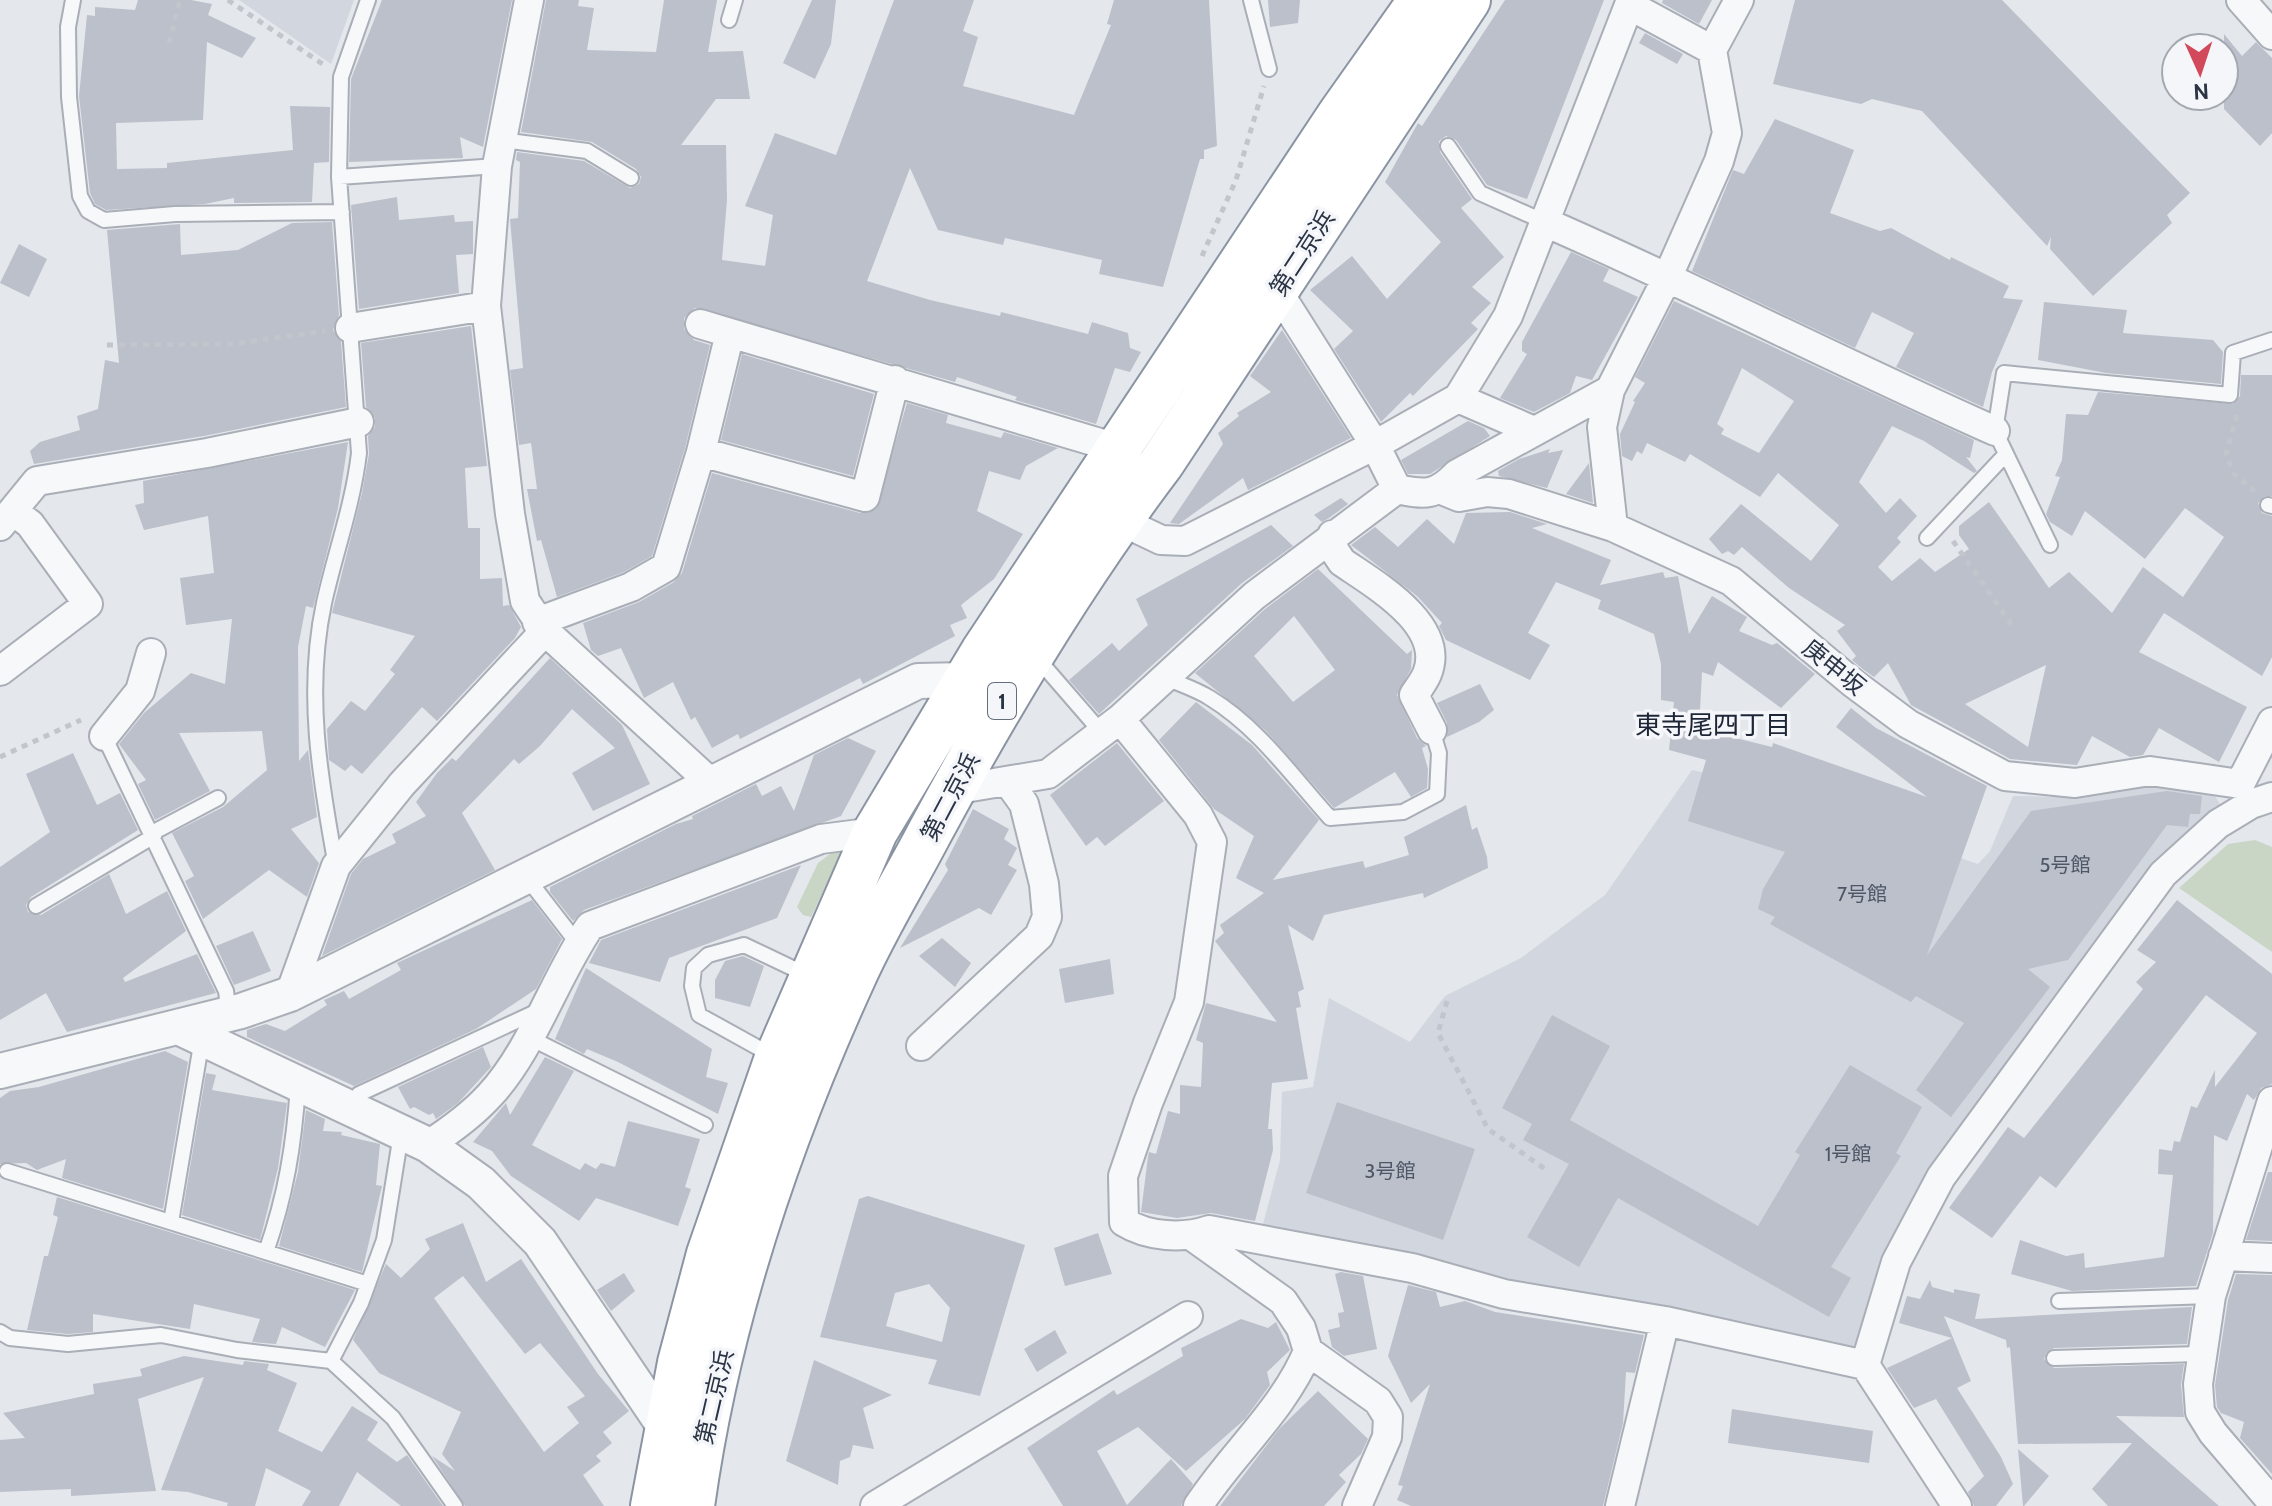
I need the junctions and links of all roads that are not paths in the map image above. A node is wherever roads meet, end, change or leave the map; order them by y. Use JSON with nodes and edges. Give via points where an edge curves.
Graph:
{"nodes":[{"id":1,"x":73,"y":0,"type":"edge"},
{"id":2,"x":368,"y":0,"type":"edge"},
{"id":3,"x":529,"y":0,"type":"edge"},
{"id":4,"x":735,"y":0,"type":"edge"},
{"id":5,"x":1251,"y":0,"type":"edge"},
{"id":6,"x":1421,"y":0,"type":"edge"},
{"id":7,"x":1468,"y":0,"type":"edge"},
{"id":8,"x":1739,"y":0,"type":"edge"},
{"id":9,"x":2241,"y":0,"type":"edge"},
{"id":10,"x":1630,"y":3,"type":"edge"},
{"id":11,"x":729,"y":20,"type":"dead end"},
{"id":12,"x":2272,"y":35,"type":"edge"},
{"id":13,"x":1712,"y":50,"type":"junction"},
{"id":14,"x":1269,"y":69,"type":"road end"},
{"id":15,"x":1448,"y":146,"type":"dead end"},
{"id":16,"x":499,"y":153,"type":"junction"},
{"id":17,"x":339,"y":177,"type":"junction"},
{"id":18,"x":631,"y":178,"type":"dead end"},
{"id":19,"x":342,"y":212,"type":"junction"},
{"id":20,"x":1547,"y":223,"type":"junction"},
{"id":21,"x":1668,"y":276,"type":"junction"},
{"id":22,"x":1277,"y":290,"type":"junction"},
{"id":23,"x":486,"y":306,"type":"junction"},
{"id":24,"x":700,"y":324,"type":"dead end"},
{"id":25,"x":350,"y":328,"type":"junction"},
{"id":26,"x":730,"y":333,"type":"junction"},
{"id":27,"x":2272,"y":340,"type":"edge"},
{"id":28,"x":895,"y":380,"type":"junction"},
{"id":29,"x":1610,"y":390,"type":"junction"},
{"id":30,"x":1458,"y":398,"type":"junction"},
{"id":31,"x":359,"y":422,"type":"junction"},
{"id":32,"x":1534,"y":431,"type":"junction"},
{"id":33,"x":2000,"y":443,"type":"junction"},
{"id":34,"x":1375,"y":445,"type":"junction"},
{"id":35,"x":1120,"y":449,"type":"junction"},
{"id":36,"x":701,"y":452,"type":"junction"},
{"id":37,"x":1397,"y":489,"type":"junction"},
{"id":38,"x":1442,"y":490,"type":"junction"},
{"id":39,"x":6,"y":518,"type":"edge"},
{"id":40,"x":1119,"y":520,"type":"junction"},
{"id":41,"x":1613,"y":527,"type":"junction"},
{"id":42,"x":1332,"y":535,"type":"junction"},
{"id":43,"x":1927,"y":538,"type":"dead end"},
{"id":44,"x":2050,"y":545,"type":"dead end"},
{"id":45,"x":541,"y":627,"type":"junction"},
{"id":46,"x":1032,"y":652,"type":"junction"},
{"id":47,"x":151,"y":653,"type":"dead end"},
{"id":48,"x":0,"y":671,"type":"edge"},
{"id":49,"x":1164,"y":677,"type":"junction"},
{"id":50,"x":965,"y":680,"type":"junction"},
{"id":51,"x":1005,"y":696,"type":"junction"},
{"id":52,"x":2272,"y":722,"type":"edge"},
{"id":53,"x":100,"y":725,"type":"joint"},
{"id":54,"x":1111,"y":726,"type":"junction"},
{"id":55,"x":1432,"y":730,"type":"joint"},
{"id":56,"x":710,"y":782,"type":"junction"},
{"id":57,"x":1009,"y":783,"type":"junction"},
{"id":58,"x":953,"y":790,"type":"junction"},
{"id":59,"x":218,"y":798,"type":"dead end"},
{"id":60,"x":2259,"y":801,"type":"edge"},
{"id":61,"x":875,"y":832,"type":"junction"},
{"id":62,"x":153,"y":834,"type":"junction"},
{"id":63,"x":336,"y":866,"type":"junction"},
{"id":64,"x":526,"y":877,"type":"junction"},
{"id":65,"x":36,"y":906,"type":"dead end"},
{"id":66,"x":578,"y":944,"type":"junction"},
{"id":67,"x":810,"y":977,"type":"junction"},
{"id":68,"x":290,"y":994,"type":"junction"},
{"id":69,"x":544,"y":1008,"type":"junction"},
{"id":70,"x":229,"y":1014,"type":"junction"},
{"id":71,"x":190,"y":1033,"type":"junction"},
{"id":72,"x":528,"y":1037,"type":"junction"},
{"id":73,"x":921,"y":1046,"type":"dead end"},
{"id":74,"x":777,"y":1058,"type":"junction"},
{"id":75,"x":0,"y":1071,"type":"edge"},
{"id":76,"x":298,"y":1084,"type":"junction"},
{"id":77,"x":2272,"y":1101,"type":"edge"},
{"id":78,"x":350,"y":1108,"type":"junction"},
{"id":79,"x":705,"y":1125,"type":"dead end"},
{"id":80,"x":414,"y":1138,"type":"junction"},
{"id":81,"x":7,"y":1171,"type":"dead end"},
{"id":82,"x":171,"y":1222,"type":"junction"},
{"id":83,"x":1192,"y":1236,"type":"junction"},
{"id":84,"x":266,"y":1252,"type":"junction"},
{"id":85,"x":2223,"y":1256,"type":"junction"},
{"id":86,"x":2272,"y":1258,"type":"edge"},
{"id":87,"x":368,"y":1284,"type":"junction"},
{"id":88,"x":2211,"y":1296,"type":"junction"},
{"id":89,"x":2059,"y":1301,"type":"dead end"},
{"id":90,"x":1188,"y":1316,"type":"dead end"},
{"id":91,"x":1665,"y":1321,"type":"junction"},
{"id":92,"x":0,"y":1332,"type":"edge"},
{"id":93,"x":1308,"y":1351,"type":"junction"},
{"id":94,"x":2200,"y":1354,"type":"junction"},
{"id":95,"x":2054,"y":1358,"type":"dead end"},
{"id":96,"x":331,"y":1361,"type":"junction"},
{"id":97,"x":1865,"y":1365,"type":"junction"},
{"id":98,"x":668,"y":1428,"type":"junction"},
{"id":99,"x":701,"y":1498,"type":"edge"},
{"id":100,"x":2272,"y":1502,"type":"edge"},
{"id":101,"x":455,"y":1506,"type":"edge"},
{"id":102,"x":653,"y":1506,"type":"edge"},
{"id":103,"x":875,"y":1506,"type":"edge"},
{"id":104,"x":1198,"y":1506,"type":"edge"},
{"id":105,"x":1357,"y":1506,"type":"edge"},
{"id":106,"x":1620,"y":1506,"type":"edge"},
{"id":107,"x":1957,"y":1506,"type":"edge"}],
"edges":[{"from":1,"to":19,"type":"lane","via":[[69,97],[80,196],[88,211],[104,220]]},
{"from":2,"to":17,"type":"lane","via":[[341,77]]},
{"from":3,"to":16,"type":"street"},
{"from":4,"to":11,"type":"lane"},
{"from":5,"to":14,"type":"lane"},
{"from":6,"to":35,"type":"highway","name":"第二京浜","number":"1"},
{"from":7,"to":22,"type":"highway","name":"第二京浜","number":"1"},
{"from":8,"to":13,"type":"street"},
{"from":9,"to":12,"type":"street"},
{"from":10,"to":13,"type":"street"},
{"from":10,"to":20,"type":"street"},
{"from":13,"to":21,"type":"street","via":[[1727,133]]},
{"from":15,"to":20,"type":"lane","via":[[1480,193]]},
{"from":16,"to":17,"type":"lane"},
{"from":16,"to":18,"type":"lane","via":[[587,151]]},
{"from":16,"to":23,"type":"street"},
{"from":17,"to":19,"type":"lane"},
{"from":19,"to":25,"type":"lane"},
{"from":20,"to":21,"type":"street"},
{"from":20,"to":30,"type":"street","via":[[1508,316]]},
{"from":21,"to":29,"type":"street"},
{"from":21,"to":33,"type":"street"},
{"from":22,"to":34,"type":"street"},
{"from":22,"to":40,"type":"highway","name":"第二京浜","number":"1"},
{"from":23,"to":25,"type":"street"},
{"from":23,"to":45,"type":"street","via":[[510,514],[525,601]]},
{"from":24,"to":26,"type":"street"},
{"from":25,"to":31,"type":"lane"},
{"from":26,"to":28,"type":"street"},
{"from":26,"to":36,"type":"street"},
{"from":27,"to":33,"type":"lane","via":[[2233,353],[2230,395],[2004,373]]},
{"from":28,"to":35,"type":"street"},
{"from":28,"to":36,"type":"street","via":[[865,497]]},
{"from":29,"to":32,"type":"street"},
{"from":29,"to":41,"type":"street","via":[[1602,427]]},
{"from":30,"to":32,"type":"street"},
{"from":30,"to":34,"type":"street"},
{"from":31,"to":39,"type":"street","via":[[37,481]]},
{"from":31,"to":63,"type":"lane","via":[[355,483],[324,604],[315,668],[314,719]]},
{"from":32,"to":38,"type":"street","via":[[1457,474]]},
{"from":33,"to":43,"type":"lane"},
{"from":33,"to":44,"type":"lane"},
{"from":34,"to":37,"type":"street"},
{"from":34,"to":40,"type":"street","via":[[1185,541],[1161,540]]},
{"from":35,"to":50,"type":"highway","name":"第二京浜","number":"1"},
{"from":36,"to":45,"type":"street","via":[[666,567]]},
{"from":37,"to":38,"type":"street","name":"庚申坂","via":[[1427,495]]},
{"from":37,"to":42,"type":"street"},
{"from":38,"to":41,"type":"street","name":"庚申坂","via":[[1459,497],[1509,494]]},
{"from":39,"to":48,"type":"street","via":[[30,524],[88,604]]},
{"from":40,"to":46,"type":"highway","name":"第二京浜","number":"1"},
{"from":41,"to":60,"type":"street","name":"庚申坂","via":[[1731,581],[1908,724],[2005,776],[2075,783],[2150,771]]},
{"from":42,"to":49,"type":"street"},
{"from":42,"to":55,"type":"street","via":[[1342,562],[1417,619],[1429,649],[1428,672],[1414,695]]},
{"from":45,"to":56,"type":"street"},
{"from":45,"to":63,"type":"street"},
{"from":46,"to":51,"type":"highway","name":"第二京浜","number":"1"},
{"from":46,"to":54,"type":"lane"},
{"from":47,"to":53,"type":"street","via":[[140,691]]},
{"from":49,"to":54,"type":"street"},
{"from":49,"to":55,"type":"lane","via":[[1210,697],[1245,725],[1330,818],[1403,812],[1437,794],[1439,753]]},
{"from":50,"to":51,"type":"street"},
{"from":50,"to":56,"type":"street","via":[[918,681]]},
{"from":50,"to":61,"type":"highway","name":"第二京浜","number":"1"},
{"from":51,"to":58,"type":"highway","name":"第二京浜","number":"1"},
{"from":52,"to":60,"type":"street"},
{"from":53,"to":62,"type":"lane"},
{"from":54,"to":57,"type":"street","via":[[1048,774]]},
{"from":54,"to":83,"type":"street","via":[[1198,815],[1212,842],[1189,1002],[1123,1176],[1124,1222],[1138,1231]]},
{"from":56,"to":64,"type":"street"},
{"from":57,"to":58,"type":"street"},
{"from":57,"to":73,"type":"street","via":[[1024,804],[1047,917],[1039,936]]},
{"from":58,"to":99,"type":"highway","name":"第二京浜","number":"1","via":[[855,974],[794,1120],[745,1270]]},
{"from":59,"to":62,"type":"lane"},
{"from":60,"to":97,"type":"street","via":[[2196,841],[2163,874],[1941,1177],[1896,1262]]},
{"from":61,"to":66,"type":"street","via":[[821,839],[590,926]]},
{"from":61,"to":67,"type":"highway","name":"第二京浜","number":"1"},
{"from":62,"to":65,"type":"lane"},
{"from":62,"to":70,"type":"lane","via":[[226,991]]},
{"from":63,"to":68,"type":"street"},
{"from":64,"to":66,"type":"lane"},
{"from":64,"to":68,"type":"street"},
{"from":66,"to":69,"type":"street"},
{"from":67,"to":74,"type":"highway","name":"第二京浜","number":"1"},
{"from":67,"to":74,"type":"lane","via":[[744,945],[708,955],[694,968],[693,1002],[699,1015]]},
{"from":68,"to":70,"type":"street"},
{"from":69,"to":72,"type":"street"},
{"from":69,"to":78,"type":"lane","via":[[359,1094]]},
{"from":70,"to":71,"type":"street"},
{"from":71,"to":75,"type":"street"},
{"from":71,"to":76,"type":"street"},
{"from":71,"to":82,"type":"lane"},
{"from":72,"to":79,"type":"lane"},
{"from":72,"to":80,"type":"street","via":[[492,1094],[457,1126]]},
{"from":74,"to":98,"type":"highway","name":"第二京浜","number":"1","via":[[709,1254]]},
{"from":76,"to":78,"type":"street"},
{"from":76,"to":84,"type":"lane","via":[[286,1195]]},
{"from":77,"to":85,"type":"street"},
{"from":78,"to":80,"type":"street"},
{"from":80,"to":87,"type":"lane"},
{"from":80,"to":98,"type":"street","via":[[481,1183],[527,1225]]},
{"from":81,"to":82,"type":"lane"},
{"from":82,"to":84,"type":"lane"},
{"from":83,"to":91,"type":"street","via":[[1209,1230],[1412,1268],[1504,1294]]},
{"from":83,"to":93,"type":"street","via":[[1283,1301],[1301,1328]]},
{"from":84,"to":87,"type":"lane"},
{"from":85,"to":86,"type":"street"},
{"from":85,"to":88,"type":"street"},
{"from":87,"to":96,"type":"lane"},
{"from":88,"to":89,"type":"lane"},
{"from":88,"to":94,"type":"street"},
{"from":90,"to":103,"type":"street"},
{"from":91,"to":97,"type":"street"},
{"from":91,"to":106,"type":"street"},
{"from":92,"to":96,"type":"lane","via":[[10,1338],[68,1344],[161,1335]]},
{"from":93,"to":104,"type":"street","via":[[1296,1379]]},
{"from":93,"to":105,"type":"street","via":[[1378,1401],[1388,1417],[1387,1437]]},
{"from":94,"to":95,"type":"lane"},
{"from":94,"to":100,"type":"street","via":[[2200,1412]]},
{"from":96,"to":101,"type":"lane","via":[[393,1418]]},
{"from":97,"to":107,"type":"street"},
{"from":98,"to":99,"type":"street"},
{"from":98,"to":102,"type":"highway","name":"第二京浜","number":"1"}]}
